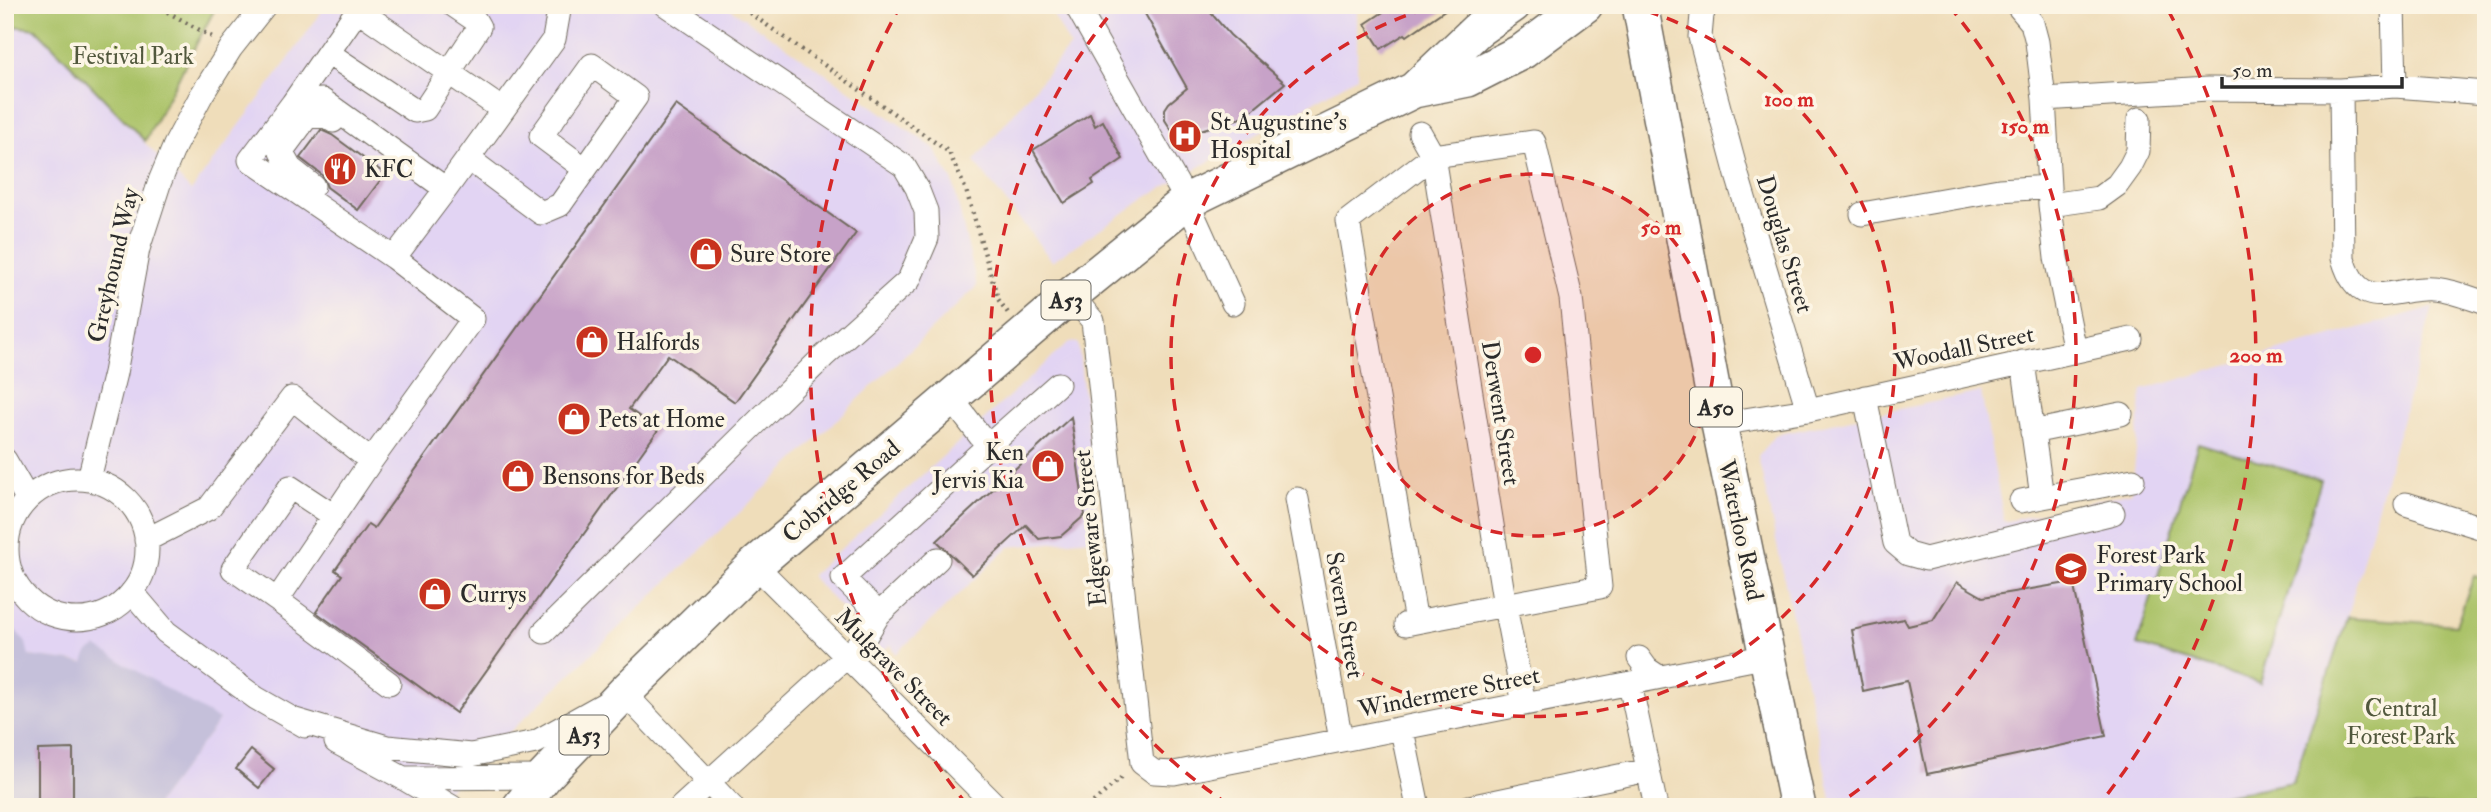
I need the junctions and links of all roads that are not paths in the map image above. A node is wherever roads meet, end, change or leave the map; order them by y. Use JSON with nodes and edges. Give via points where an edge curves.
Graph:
{"nodes":[{"id":1,"x":265,"y":5,"type":"edge"},
{"id":2,"x":453,"y":5,"type":"edge"},
{"id":3,"x":560,"y":5,"type":"edge"},
{"id":4,"x":666,"y":5,"type":"edge"},
{"id":5,"x":1076,"y":5,"type":"edge"},
{"id":6,"x":1513,"y":5,"type":"edge"},
{"id":7,"x":1586,"y":5,"type":"edge"},
{"id":8,"x":1640,"y":5,"type":"edge"},
{"id":9,"x":1706,"y":5,"type":"edge"},
{"id":10,"x":2017,"y":5,"type":"edge"},
{"id":11,"x":2393,"y":5,"type":"edge"},
{"id":12,"x":359,"y":8,"type":"edge"},
{"id":13,"x":328,"y":53,"type":"junction"},
{"id":14,"x":450,"y":73,"type":"junction"},
{"id":15,"x":2395,"y":86,"type":"junction"},
{"id":16,"x":1415,"y":90,"type":"junction"},
{"id":17,"x":2341,"y":90,"type":"junction"},
{"id":18,"x":2486,"y":93,"type":"edge"},
{"id":19,"x":2044,"y":99,"type":"junction"},
{"id":20,"x":293,"y":103,"type":"junction"},
{"id":21,"x":503,"y":110,"type":"junction"},
{"id":22,"x":2139,"y":119,"type":"dead end"},
{"id":23,"x":1420,"y":133,"type":"dead end"},
{"id":24,"x":378,"y":142,"type":"junction"},
{"id":25,"x":1433,"y":156,"type":"junction"},
{"id":26,"x":469,"y":159,"type":"junction"},
{"id":27,"x":585,"y":169,"type":"dead end"},
{"id":28,"x":446,"y":189,"type":"junction"},
{"id":29,"x":2049,"y":196,"type":"junction"},
{"id":30,"x":1187,"y":201,"type":"junction"},
{"id":31,"x":1862,"y":215,"type":"dead end"},
{"id":32,"x":355,"y":231,"type":"junction"},
{"id":33,"x":394,"y":258,"type":"junction"},
{"id":34,"x":1072,"y":295,"type":"junction"},
{"id":35,"x":1233,"y":303,"type":"dead end"},
{"id":36,"x":2486,"y":303,"type":"edge"},
{"id":37,"x":2131,"y":339,"type":"dead end"},
{"id":38,"x":2075,"y":351,"type":"junction"},
{"id":39,"x":2022,"y":362,"type":"junction"},
{"id":40,"x":1058,"y":384,"type":"dead end"},
{"id":41,"x":1865,"y":397,"type":"junction"},
{"id":42,"x":951,"y":398,"type":"junction"},
{"id":43,"x":1808,"y":410,"type":"junction"},
{"id":44,"x":2121,"y":414,"type":"dead end"},
{"id":45,"x":1719,"y":424,"type":"junction"},
{"id":46,"x":2032,"y":432,"type":"junction"},
{"id":47,"x":988,"y":446,"type":"junction"},
{"id":48,"x":5,"y":460,"type":"edge"},
{"id":49,"x":371,"y":461,"type":"junction"},
{"id":50,"x":89,"y":479,"type":"junction"},
{"id":51,"x":2133,"y":480,"type":"dead end"},
{"id":52,"x":27,"y":498,"type":"junction"},
{"id":53,"x":1297,"y":499,"type":"dead end"},
{"id":54,"x":2406,"y":504,"type":"dead end"},
{"id":55,"x":2113,"y":513,"type":"dead end"},
{"id":56,"x":334,"y":516,"type":"junction"},
{"id":57,"x":2486,"y":529,"type":"edge"},
{"id":58,"x":146,"y":540,"type":"junction"},
{"id":59,"x":6,"y":550,"type":"edge"},
{"id":60,"x":939,"y":559,"type":"dead end"},
{"id":61,"x":755,"y":565,"type":"junction"},
{"id":62,"x":132,"y":592,"type":"junction"},
{"id":63,"x":277,"y":600,"type":"junction"},
{"id":64,"x":1505,"y":606,"type":"junction"},
{"id":65,"x":878,"y":614,"type":"junction"},
{"id":66,"x":544,"y":632,"type":"dead end"},
{"id":67,"x":1768,"y":656,"type":"junction"},
{"id":68,"x":846,"y":657,"type":"junction"},
{"id":69,"x":1639,"y":658,"type":"dead end"},
{"id":70,"x":1659,"y":677,"type":"junction"},
{"id":71,"x":389,"y":683,"type":"dead end"},
{"id":72,"x":1630,"y":684,"type":"junction"},
{"id":73,"x":624,"y":693,"type":"junction"},
{"id":74,"x":1524,"y":704,"type":"junction"},
{"id":75,"x":292,"y":719,"type":"junction"},
{"id":76,"x":1402,"y":730,"type":"junction"},
{"id":77,"x":1341,"y":740,"type":"junction"},
{"id":78,"x":1142,"y":763,"type":"joint"},
{"id":79,"x":1648,"y":770,"type":"junction"},
{"id":80,"x":544,"y":777,"type":"junction"},
{"id":81,"x":403,"y":778,"type":"junction"},
{"id":82,"x":707,"y":782,"type":"junction"},
{"id":83,"x":452,"y":807,"type":"edge"},
{"id":84,"x":520,"y":807,"type":"edge"},
{"id":85,"x":681,"y":807,"type":"edge"},
{"id":86,"x":732,"y":807,"type":"edge"},
{"id":87,"x":997,"y":807,"type":"edge"},
{"id":88,"x":1418,"y":807,"type":"edge"},
{"id":89,"x":1469,"y":807,"type":"edge"},
{"id":90,"x":1656,"y":807,"type":"edge"},
{"id":91,"x":1798,"y":807,"type":"edge"}],
"edges":[{"from":1,"to":50,"type":"street","name":"Greyhound Way","via":[[201,96],[160,181],[138,249]]},
{"from":2,"to":14,"type":"street","via":[[479,27]]},
{"from":3,"to":21,"type":"street","via":[[554,39]]},
{"from":4,"to":66,"type":"street","via":[[904,166],[926,211],[927,238],[909,280],[823,357]]},
{"from":5,"to":30,"type":"street"},
{"from":6,"to":16,"type":"highway","name":"Cobridge Road","number":"A53","via":[[1477,30]]},
{"from":7,"to":16,"type":"highway","name":"Cobridge Road","number":"A53","via":[[1523,51],[1468,79]]},
{"from":8,"to":45,"type":"highway","name":"Waterloo Road","number":"A50"},
{"from":9,"to":43,"type":"street","name":"Douglas Street","via":[[1700,37]]},
{"from":10,"to":19,"type":"street","via":[[2032,23]]},
{"from":11,"to":15,"type":"street"},
{"from":12,"to":13,"type":"street"},
{"from":12,"to":14,"type":"street"},
{"from":13,"to":14,"type":"street","via":[[415,111],[425,109]]},
{"from":13,"to":20,"type":"street"},
{"from":14,"to":21,"type":"street"},
{"from":15,"to":17,"type":"street"},
{"from":15,"to":18,"type":"street"},
{"from":16,"to":30,"type":"highway","name":"Cobridge Road","number":"A53"},
{"from":17,"to":19,"type":"street","via":[[2208,89]]},
{"from":17,"to":36,"type":"street","via":[[2343,258],[2348,273],[2361,288],[2379,296],[2431,288]]},
{"from":19,"to":29,"type":"street"},
{"from":20,"to":24,"type":"street","via":[[322,100]]},
{"from":20,"to":32,"type":"street","via":[[250,160]]},
{"from":21,"to":26,"type":"street"},
{"from":22,"to":29,"type":"street","via":[[2138,151],[2117,185],[2099,198]]},
{"from":23,"to":25,"type":"street","name":"Derwent Street"},
{"from":24,"to":28,"type":"street"},
{"from":24,"to":32,"type":"street","via":[[360,141],[326,115],[307,117],[281,152],[290,168],[346,211]]},
{"from":25,"to":64,"type":"street","name":"Derwent Street"},
{"from":25,"to":64,"type":"street","via":[[1348,221],[1411,623]]},
{"from":25,"to":64,"type":"street","via":[[1534,142],[1571,298],[1600,587]]},
{"from":26,"to":27,"type":"street","via":[[541,213],[559,205]]},
{"from":26,"to":28,"type":"street"},
{"from":28,"to":33,"type":"street"},
{"from":29,"to":31,"type":"street","via":[[1999,190]]},
{"from":29,"to":38,"type":"street"},
{"from":30,"to":34,"type":"highway","name":"Cobridge Road","number":"A53"},
{"from":30,"to":35,"type":"street"},
{"from":32,"to":33,"type":"street"},
{"from":33,"to":49,"type":"street","via":[[473,319]]},
{"from":34,"to":42,"type":"highway","name":"Cobridge Road","number":"A53"},
{"from":34,"to":78,"type":"street","name":"Edgeware Street","via":[[1093,321]]},
{"from":37,"to":38,"type":"street","name":"Woodall Street"},
{"from":38,"to":39,"type":"street","name":"Woodall Street"},
{"from":39,"to":41,"type":"street","name":"Woodall Street"},
{"from":39,"to":46,"type":"street"},
{"from":40,"to":47,"type":"street"},
{"from":41,"to":43,"type":"street","name":"Woodall Street"},
{"from":41,"to":55,"type":"street","via":[[1895,543],[1908,554],[1926,559]]},
{"from":42,"to":47,"type":"street"},
{"from":42,"to":61,"type":"highway","name":"Cobridge Road","number":"A53"},
{"from":43,"to":45,"type":"street"},
{"from":44,"to":46,"type":"street"},
{"from":45,"to":67,"type":"highway","name":"Waterloo Road","number":"A50"},
{"from":46,"to":51,"type":"street","via":[[2031,499]]},
{"from":47,"to":65,"type":"street","via":[[843,578]]},
{"from":48,"to":52,"type":"street"},
{"from":49,"to":56,"type":"street"},
{"from":49,"to":58,"type":"street","via":[[292,398],[209,509]]},
{"from":50,"to":52,"type":"street","via":[[45,485]]},
{"from":50,"to":58,"type":"street","via":[[110,486],[128,500],[140,518]]},
{"from":52,"to":59,"type":"street","via":[[15,513]]},
{"from":53,"to":77,"type":"street","name":"Severn Street"},
{"from":54,"to":57,"type":"street"},
{"from":56,"to":63,"type":"street"},
{"from":56,"to":63,"type":"street","via":[[290,487],[233,569]]},
{"from":58,"to":62,"type":"street","via":[[144,567]]},
{"from":59,"to":62,"type":"street","via":[[20,590],[35,606],[54,615],[97,616]]},
{"from":60,"to":65,"type":"street"},
{"from":61,"to":68,"type":"street","name":"Mulgrave Street"},
{"from":61,"to":73,"type":"highway","name":"Cobridge Road","number":"A53"},
{"from":62,"to":75,"type":"street","via":[[166,632]]},
{"from":63,"to":71,"type":"street"},
{"from":64,"to":74,"type":"street","name":"Derwent Street"},
{"from":65,"to":68,"type":"street"},
{"from":67,"to":70,"type":"street","name":"Windermere Street"},
{"from":67,"to":91,"type":"highway","name":"Waterloo Road","number":"A50"},
{"from":68,"to":82,"type":"street"},
{"from":68,"to":87,"type":"street","name":"Mulgrave Street"},
{"from":69,"to":70,"type":"street"},
{"from":70,"to":72,"type":"street","name":"Windermere Street"},
{"from":72,"to":74,"type":"street","name":"Windermere Street"},
{"from":72,"to":79,"type":"street"},
{"from":73,"to":75,"type":"street","via":[[536,742],[471,755],[387,747]]},
{"from":73,"to":80,"type":"highway","name":"Cobridge Road","number":"A53"},
{"from":73,"to":82,"type":"street"},
{"from":74,"to":76,"type":"street","name":"Windermere Street"},
{"from":75,"to":81,"type":"street"},
{"from":76,"to":77,"type":"street","name":"Windermere Street"},
{"from":76,"to":88,"type":"street"},
{"from":77,"to":78,"type":"street","name":"Windermere Street","via":[[1174,773],[1154,772]]},
{"from":79,"to":89,"type":"street"},
{"from":79,"to":90,"type":"street"},
{"from":80,"to":81,"type":"street"},
{"from":80,"to":84,"type":"highway","name":"Cobridge Road","number":"A53"},
{"from":81,"to":83,"type":"street"},
{"from":82,"to":85,"type":"street"},
{"from":82,"to":86,"type":"street"}]}
